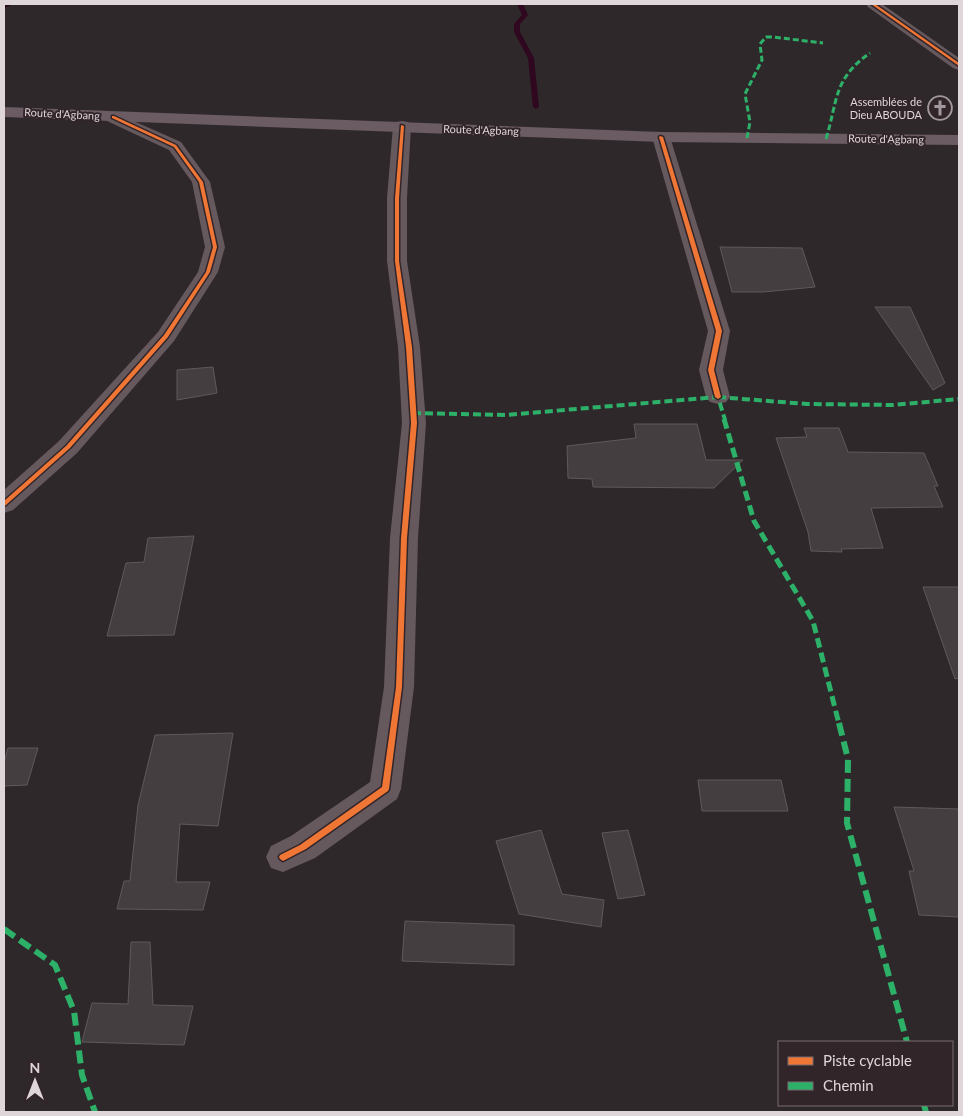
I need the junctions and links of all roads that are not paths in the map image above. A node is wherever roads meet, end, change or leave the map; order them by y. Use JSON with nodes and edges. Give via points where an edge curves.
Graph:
{"nodes":[{"id":1,"x":873,"y":4,"type":"edge"},
{"id":2,"x":959,"y":65,"type":"edge"},
{"id":3,"x":4,"y":112,"type":"edge"},
{"id":4,"x":113,"y":117,"type":"junction"},
{"id":5,"x":402,"y":126,"type":"junction"},
{"id":6,"x":661,"y":137,"type":"junction"},
{"id":7,"x":959,"y":140,"type":"edge"},
{"id":8,"x":718,"y":397,"type":"dead end"},
{"id":9,"x":4,"y":504,"type":"edge"},
{"id":10,"x":283,"y":856,"type":"dead end"}],
"edges":[{"from":1,"to":2,"type":"street"},
{"from":3,"to":4,"type":"main road","name":"Route d'Agbang"},
{"from":4,"to":5,"type":"main road","name":"Route d'Agbang"},
{"from":4,"to":9,"type":"street","via":[[175,146],[201,182],[215,248],[208,272],[166,336],[68,447]]},
{"from":5,"to":6,"type":"main road","name":"Route d'Agbang"},
{"from":5,"to":10,"type":"street","via":[[397,261],[409,347],[414,423],[404,538],[399,687],[385,790],[303,847]]},
{"from":6,"to":7,"type":"main road","name":"Route d'Agbang"},
{"from":6,"to":8,"type":"street","via":[[719,330],[711,370]]}]}
